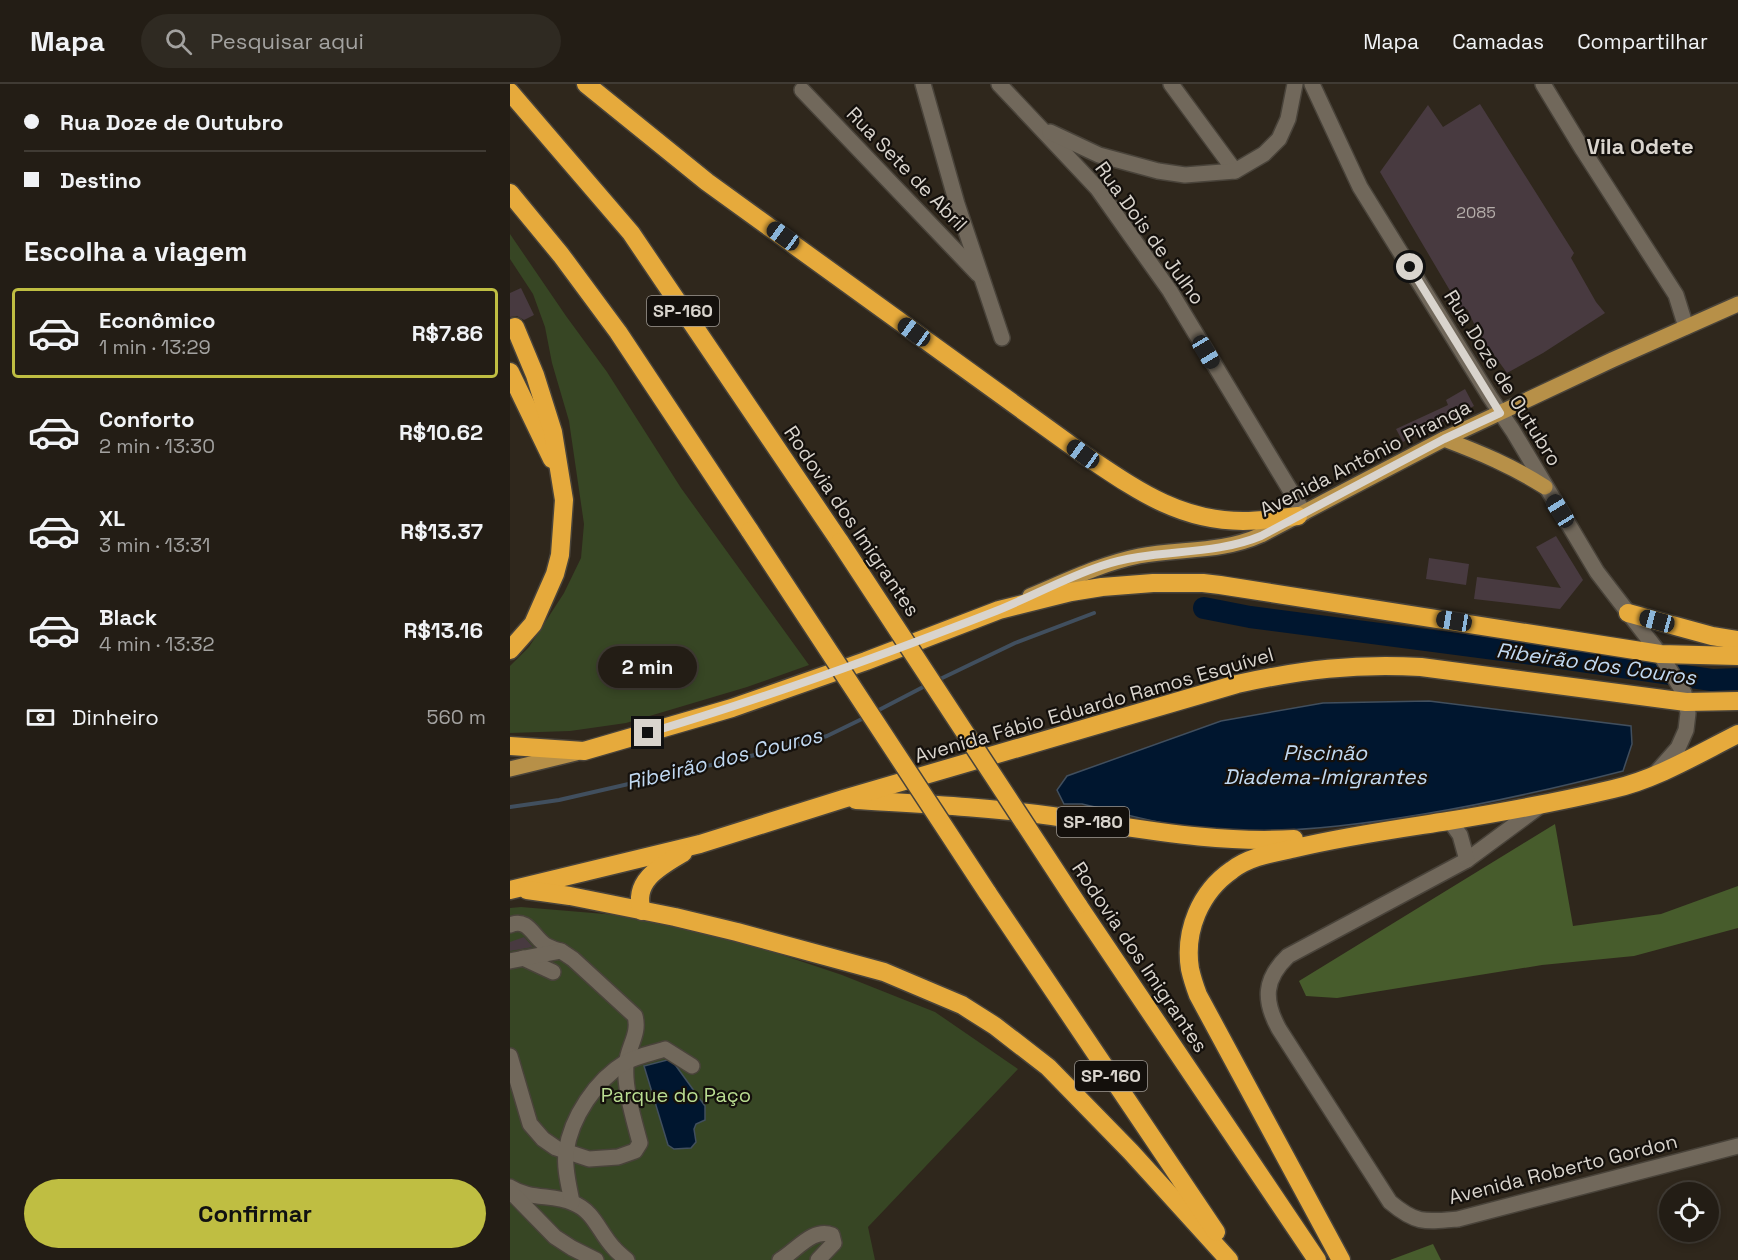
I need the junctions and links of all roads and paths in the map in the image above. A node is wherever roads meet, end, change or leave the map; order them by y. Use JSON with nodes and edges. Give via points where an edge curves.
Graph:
{"nodes":[{"id":1,"x":586,"y":84,"type":"edge"},
{"id":2,"x":999,"y":84,"type":"edge"},
{"id":3,"x":1171,"y":84,"type":"edge"},
{"id":4,"x":1295,"y":84,"type":"edge"},
{"id":5,"x":1312,"y":84,"type":"edge"},
{"id":6,"x":1543,"y":84,"type":"edge"},
{"id":7,"x":921,"y":87,"type":"edge"},
{"id":8,"x":802,"y":90,"type":"dead end"},
{"id":9,"x":510,"y":92,"type":"edge"},
{"id":10,"x":1042,"y":129,"type":"junction"},
{"id":11,"x":1235,"y":171,"type":"junction"},
{"id":12,"x":510,"y":192,"type":"edge"},
{"id":13,"x":981,"y":278,"type":"junction"},
{"id":14,"x":1738,"y":304,"type":"edge"},
{"id":15,"x":515,"y":327,"type":"dead end"},
{"id":16,"x":1686,"y":327,"type":"junction"},
{"id":17,"x":1002,"y":338,"type":"dead end"},
{"id":18,"x":510,"y":372,"type":"edge"},
{"id":19,"x":1500,"y":413,"type":"junction"},
{"id":20,"x":1444,"y":439,"type":"junction"},
{"id":21,"x":559,"y":474,"type":"junction"},
{"id":22,"x":1545,"y":487,"type":"junction"},
{"id":23,"x":1301,"y":515,"type":"junction"},
{"id":24,"x":999,"y":610,"type":"junction"},
{"id":25,"x":1629,"y":613,"type":"junction"},
{"id":26,"x":1738,"y":640,"type":"edge"},
{"id":27,"x":510,"y":650,"type":"edge"},
{"id":28,"x":1738,"y":656,"type":"edge"},
{"id":29,"x":1662,"y":657,"type":"junction"},
{"id":30,"x":1685,"y":697,"type":"junction"},
{"id":31,"x":1738,"y":701,"type":"edge"},
{"id":32,"x":1738,"y":734,"type":"edge"},
{"id":33,"x":510,"y":746,"type":"edge"},
{"id":34,"x":584,"y":751,"type":"junction"},
{"id":35,"x":510,"y":769,"type":"edge"},
{"id":36,"x":1653,"y":776,"type":"junction"},
{"id":37,"x":843,"y":799,"type":"junction"},
{"id":38,"x":1542,"y":804,"type":"junction"},
{"id":39,"x":1450,"y":821,"type":"junction"},
{"id":40,"x":1343,"y":837,"type":"junction"},
{"id":41,"x":700,"y":844,"type":"junction"},
{"id":42,"x":1467,"y":860,"type":"junction"},
{"id":43,"x":513,"y":889,"type":"edge"},
{"id":44,"x":642,"y":911,"type":"junction"},
{"id":45,"x":510,"y":925,"type":"edge"},
{"id":46,"x":561,"y":951,"type":"junction"},
{"id":47,"x":516,"y":960,"type":"edge"},
{"id":48,"x":553,"y":972,"type":"dead end"},
{"id":49,"x":510,"y":1056,"type":"edge"},
{"id":50,"x":627,"y":1062,"type":"junction"},
{"id":51,"x":692,"y":1066,"type":"dead end"},
{"id":52,"x":1738,"y":1146,"type":"edge"},
{"id":53,"x":566,"y":1151,"type":"junction"},
{"id":54,"x":510,"y":1189,"type":"edge"},
{"id":55,"x":572,"y":1202,"type":"junction"},
{"id":56,"x":612,"y":1247,"type":"junction"},
{"id":57,"x":580,"y":1252,"type":"junction"},
{"id":58,"x":596,"y":1260,"type":"edge"},
{"id":59,"x":627,"y":1260,"type":"edge"},
{"id":60,"x":780,"y":1260,"type":"edge"},
{"id":61,"x":817,"y":1260,"type":"edge"},
{"id":62,"x":1229,"y":1260,"type":"edge"},
{"id":63,"x":1234,"y":1260,"type":"edge"},
{"id":64,"x":1317,"y":1260,"type":"edge"},
{"id":65,"x":1341,"y":1260,"type":"edge"}],
"edges":[{"from":1,"to":23,"type":"highway","via":[[707,182],[1144,495],[1178,510],[1212,518],[1242,521]]},
{"from":2,"to":10,"type":"street","name":"Rua Dois de Julho"},
{"from":3,"to":11,"type":"street"},
{"from":4,"to":11,"type":"street","via":[[1288,119],[1279,139],[1264,154]]},
{"from":5,"to":19,"type":"street","name":"Rua Doze de Outubro","via":[[1360,187]]},
{"from":6,"to":16,"type":"street","via":[[1676,295]]},
{"from":7,"to":13,"type":"street"},
{"from":8,"to":13,"type":"street","name":"Rua Sete de Abril"},
{"from":9,"to":64,"type":"highway","name":"Rodovia dos Imigrantes","number":"SP-160","bridge":true,"via":[[631,233]]},
{"from":10,"to":11,"type":"street","via":[[1099,155],[1158,171],[1185,175]]},
{"from":10,"to":23,"type":"street","name":"Rua Dois de Julho","via":[[1097,188],[1170,291]]},
{"from":12,"to":63,"type":"highway","number":"SP-160","bridge":true,"via":[[618,332]]},
{"from":13,"to":17,"type":"street"},
{"from":14,"to":16,"type":"main road","name":"Avenida Antônio Piranga"},
{"from":15,"to":21,"type":"highway","via":[[544,401]]},
{"from":16,"to":19,"type":"main road","name":"Avenida Antônio Piranga"},
{"from":18,"to":21,"type":"highway"},
{"from":19,"to":20,"type":"main road","name":"Avenida Antônio Piranga"},
{"from":19,"to":22,"type":"street","name":"Rua Doze de Outubro"},
{"from":20,"to":22,"type":"main road","via":[[1487,455]]},
{"from":20,"to":23,"type":"main road","name":"Avenida Antônio Piranga"},
{"from":21,"to":27,"type":"highway","via":[[564,500],[555,574],[533,624]]},
{"from":22,"to":25,"type":"street","name":"Rua Doze de Outubro","via":[[1597,572]]},
{"from":23,"to":24,"type":"main road","name":"Avenida Antônio Piranga","via":[[1241,544],[1163,552],[1101,566]]},
{"from":24,"to":29,"type":"highway","via":[[1102,587],[1203,583]]},
{"from":24,"to":34,"type":"highway","via":[[732,708]]},
{"from":25,"to":26,"type":"highway"},
{"from":25,"to":29,"type":"street","name":"Rua Doze de Outubro"},
{"from":28,"to":29,"type":"highway"},
{"from":29,"to":30,"type":"street","name":"Rua Doze de Outubro"},
{"from":30,"to":31,"type":"highway","name":"Avenida Fábio Eduardo Ramos Esquível"},
{"from":30,"to":36,"type":"street","number":"SP-180","via":[[1686,730],[1678,748]]},
{"from":30,"to":37,"type":"highway","name":"Avenida Fábio Eduardo Ramos Esquível","via":[[1421,667],[1335,667],[1237,684]]},
{"from":32,"to":36,"type":"highway"},
{"from":33,"to":34,"type":"highway"},
{"from":34,"to":35,"type":"main road"},
{"from":36,"to":38,"type":"highway","number":"SP-180","via":[[1616,789]]},
{"from":37,"to":40,"type":"highway","number":"SP-180","via":[[1005,810],[1216,839]]},
{"from":37,"to":41,"type":"highway","name":"Avenida Fábio Eduardo Ramos Esquível","number":"SP-180"},
{"from":38,"to":39,"type":"highway","number":"SP-180"},
{"from":38,"to":42,"type":"street","name":"Avenida Roberto Gordon"},
{"from":39,"to":40,"type":"highway","number":"SP-180"},
{"from":39,"to":42,"type":"street","via":[[1464,842]]},
{"from":40,"to":65,"type":"highway","via":[[1251,859],[1233,868],[1217,881],[1203,901],[1189,947],[1190,970],[1198,995]]},
{"from":41,"to":43,"type":"highway","name":"Avenida Fábio Eduardo Ramos Esquível","number":"SP-180"},
{"from":41,"to":44,"type":"highway","via":[[665,864],[646,881],[640,891]]},
{"from":42,"to":52,"type":"street","name":"Avenida Roberto Gordon","via":[[1288,956],[1269,983],[1271,1014],[1279,1029],[1390,1202],[1414,1219],[1458,1219]]},
{"from":43,"to":44,"type":"highway"},
{"from":44,"to":62,"type":"highway","via":[[884,972],[962,1005],[1048,1067]]},
{"from":45,"to":46,"type":"street","via":[[525,924],[545,945]]},
{"from":46,"to":47,"type":"street"},
{"from":46,"to":50,"type":"street","via":[[635,1016],[637,1033]]},
{"from":47,"to":48,"type":"street"},
{"from":49,"to":53,"type":"street","via":[[530,1124],[543,1139]]},
{"from":50,"to":51,"type":"street","via":[[665,1049]]},
{"from":50,"to":53,"type":"street","via":[[601,1081],[581,1108]]},
{"from":50,"to":53,"type":"street","via":[[630,1101],[640,1143],[635,1151],[590,1159]]},
{"from":53,"to":55,"type":"street"},
{"from":54,"to":55,"type":"street"},
{"from":54,"to":57,"type":"street","via":[[555,1237]]},
{"from":55,"to":56,"type":"street","via":[[588,1211]]},
{"from":56,"to":57,"type":"street"},
{"from":56,"to":59,"type":"street"},
{"from":57,"to":58,"type":"street"},
{"from":60,"to":61,"type":"street","via":[[817,1233],[826,1233],[834,1243]]}]}
